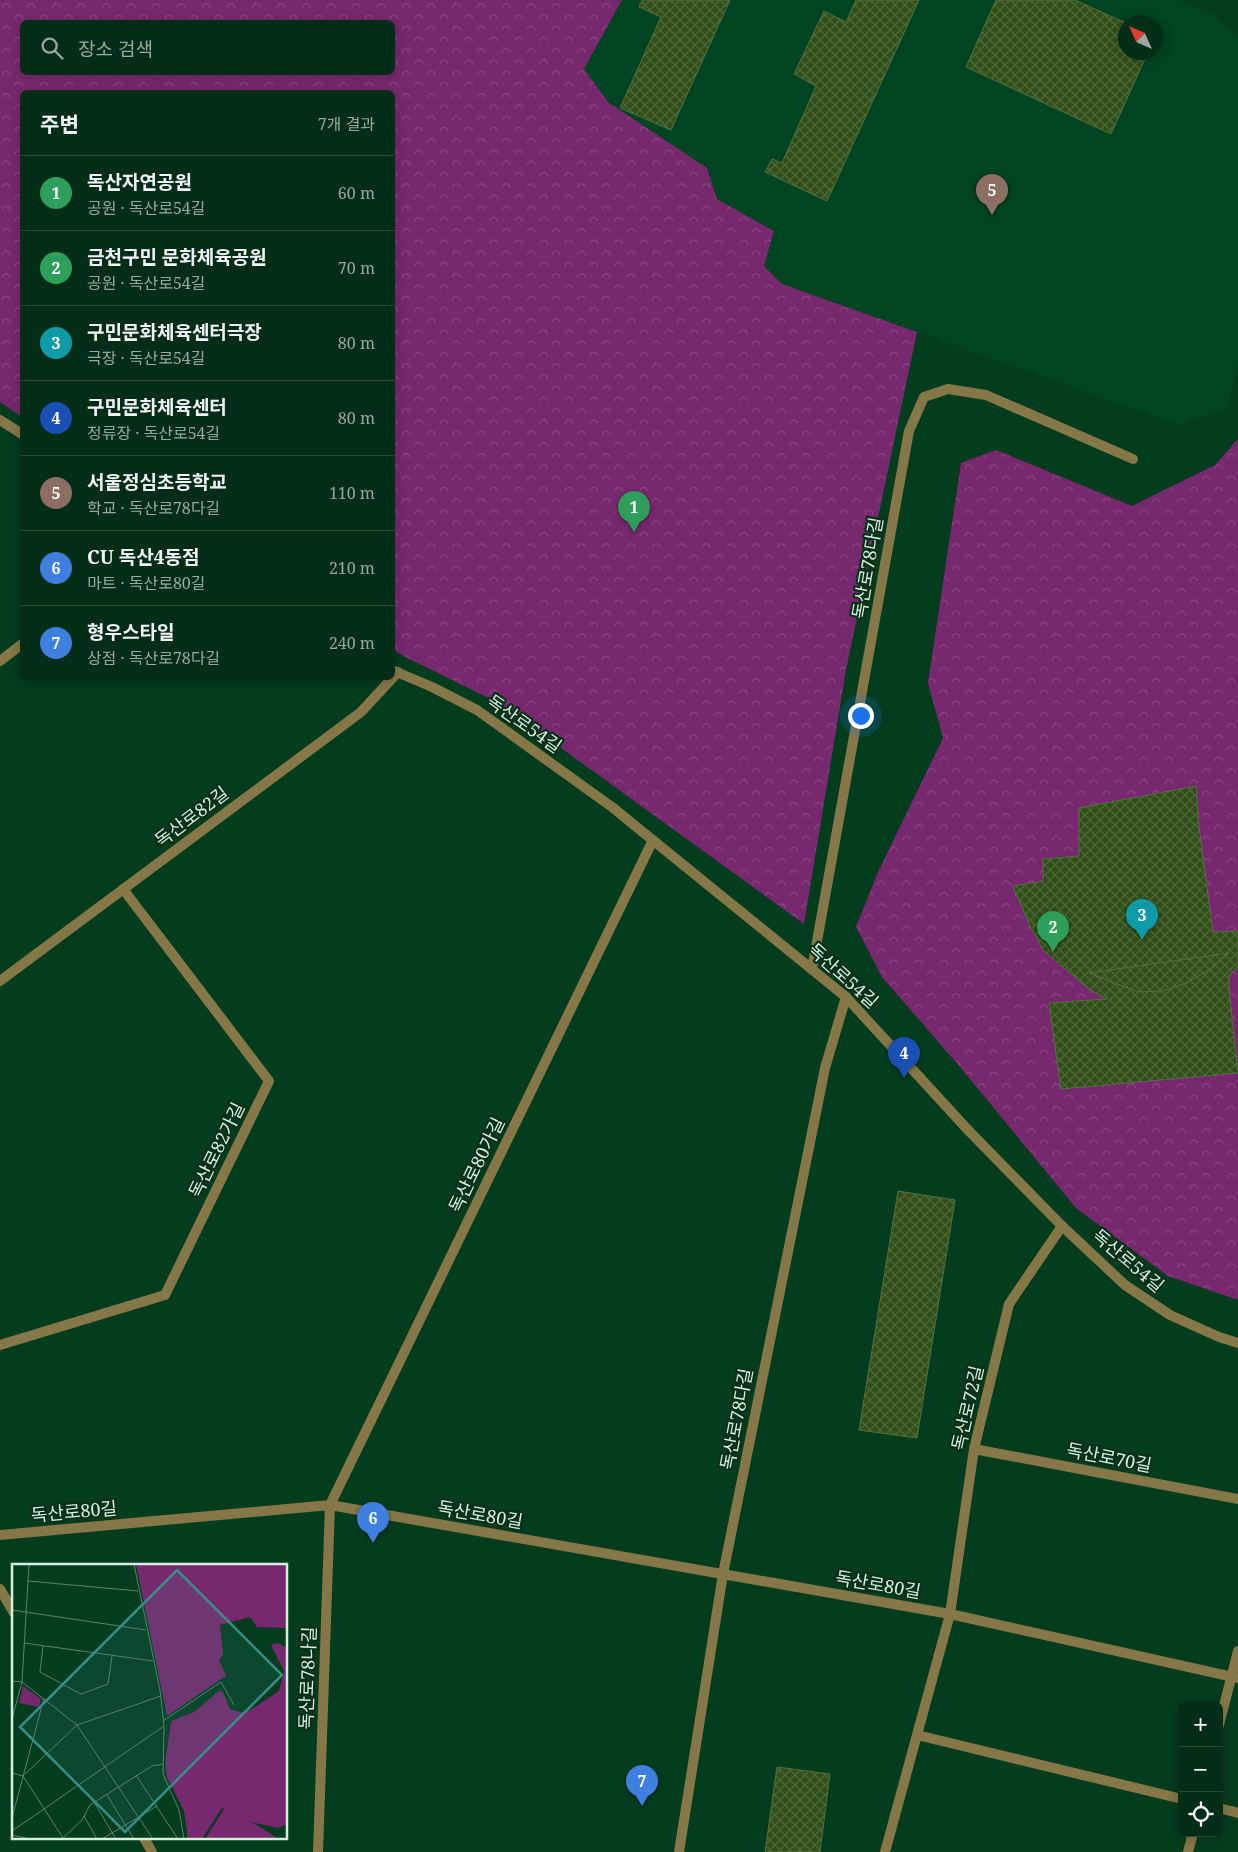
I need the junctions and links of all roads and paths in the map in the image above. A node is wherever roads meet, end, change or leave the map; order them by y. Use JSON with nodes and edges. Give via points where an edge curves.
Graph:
{"nodes":[{"id":1,"x":0,"y":420,"type":"edge"},
{"id":2,"x":20,"y":433,"type":"edge"},
{"id":3,"x":1133,"y":459,"type":"dead end"},
{"id":4,"x":20,"y":646,"type":"edge"},
{"id":5,"x":0,"y":661,"type":"edge"},
{"id":6,"x":395,"y":671,"type":"edge"},
{"id":7,"x":388,"y":680,"type":"edge"},
{"id":8,"x":653,"y":840,"type":"junction"},
{"id":9,"x":123,"y":889,"type":"junction"},
{"id":10,"x":812,"y":969,"type":"junction"},
{"id":11,"x":0,"y":981,"type":"edge"},
{"id":12,"x":846,"y":996,"type":"junction"},
{"id":13,"x":1062,"y":1226,"type":"junction"},
{"id":14,"x":1238,"y":1342,"type":"edge"},
{"id":15,"x":0,"y":1345,"type":"edge"},
{"id":16,"x":974,"y":1449,"type":"junction"},
{"id":17,"x":1238,"y":1499,"type":"edge"},
{"id":18,"x":330,"y":1505,"type":"junction"},
{"id":19,"x":0,"y":1535,"type":"edge"},
{"id":20,"x":722,"y":1574,"type":"junction"},
{"id":21,"x":0,"y":1589,"type":"edge"},
{"id":22,"x":12,"y":1610,"type":"edge"},
{"id":23,"x":950,"y":1614,"type":"junction"},
{"id":24,"x":1238,"y":1651,"type":"edge"},
{"id":25,"x":1235,"y":1677,"type":"edge"},
{"id":26,"x":1223,"y":1714,"type":"edge"},
{"id":27,"x":917,"y":1735,"type":"junction"},
{"id":28,"x":1178,"y":1798,"type":"edge"},
{"id":29,"x":1223,"y":1809,"type":"edge"},
{"id":30,"x":1238,"y":1813,"type":"edge"},
{"id":31,"x":1192,"y":1837,"type":"edge"},
{"id":32,"x":145,"y":1840,"type":"edge"},
{"id":33,"x":152,"y":1852,"type":"edge"},
{"id":34,"x":318,"y":1852,"type":"edge"},
{"id":35,"x":679,"y":1852,"type":"edge"},
{"id":36,"x":886,"y":1852,"type":"edge"},
{"id":37,"x":1188,"y":1852,"type":"edge"}],
"edges":[{"from":1,"to":2,"type":"street"},
{"from":3,"to":10,"type":"street","name":"독산로78다길","via":[[986,395],[948,389],[924,397],[910,431]]},
{"from":4,"to":5,"type":"street"},
{"from":6,"to":8,"type":"street","name":"독산로54길","via":[[477,710]]},
{"from":7,"to":9,"type":"street","name":"독산로82길","via":[[361,712]]},
{"from":8,"to":10,"type":"street","name":"독산로54길"},
{"from":8,"to":18,"type":"street","name":"독산로80가길"},
{"from":9,"to":11,"type":"street","name":"독산로82길"},
{"from":9,"to":15,"type":"street","name":"독산로82가길","via":[[269,1082],[165,1295]]},
{"from":10,"to":12,"type":"street","name":"독산로54길"},
{"from":12,"to":13,"type":"street","name":"독산로54길","via":[[968,1130]]},
{"from":12,"to":20,"type":"street","name":"독산로78다길","via":[[826,1068]]},
{"from":13,"to":14,"type":"street","name":"독산로54길","via":[[1125,1285],[1170,1315]]},
{"from":13,"to":16,"type":"street","name":"독산로72길","via":[[1009,1304]]},
{"from":16,"to":17,"type":"street","name":"독산로70길"},
{"from":16,"to":23,"type":"street","name":"독산로72길"},
{"from":18,"to":19,"type":"street","name":"독산로80길"},
{"from":18,"to":20,"type":"street","name":"독산로80길"},
{"from":18,"to":34,"type":"street","name":"독산로78나길"},
{"from":20,"to":23,"type":"street","name":"독산로80길"},
{"from":20,"to":35,"type":"street","name":"독산로78다길"},
{"from":21,"to":22,"type":"street"},
{"from":23,"to":25,"type":"street"},
{"from":23,"to":27,"type":"street","name":"독산로72길"},
{"from":24,"to":25,"type":"street"},
{"from":25,"to":26,"type":"street"},
{"from":27,"to":28,"type":"street"},
{"from":27,"to":36,"type":"street","name":"독산로72길"},
{"from":29,"to":30,"type":"street"},
{"from":31,"to":37,"type":"street"},
{"from":32,"to":33,"type":"street"}]}
